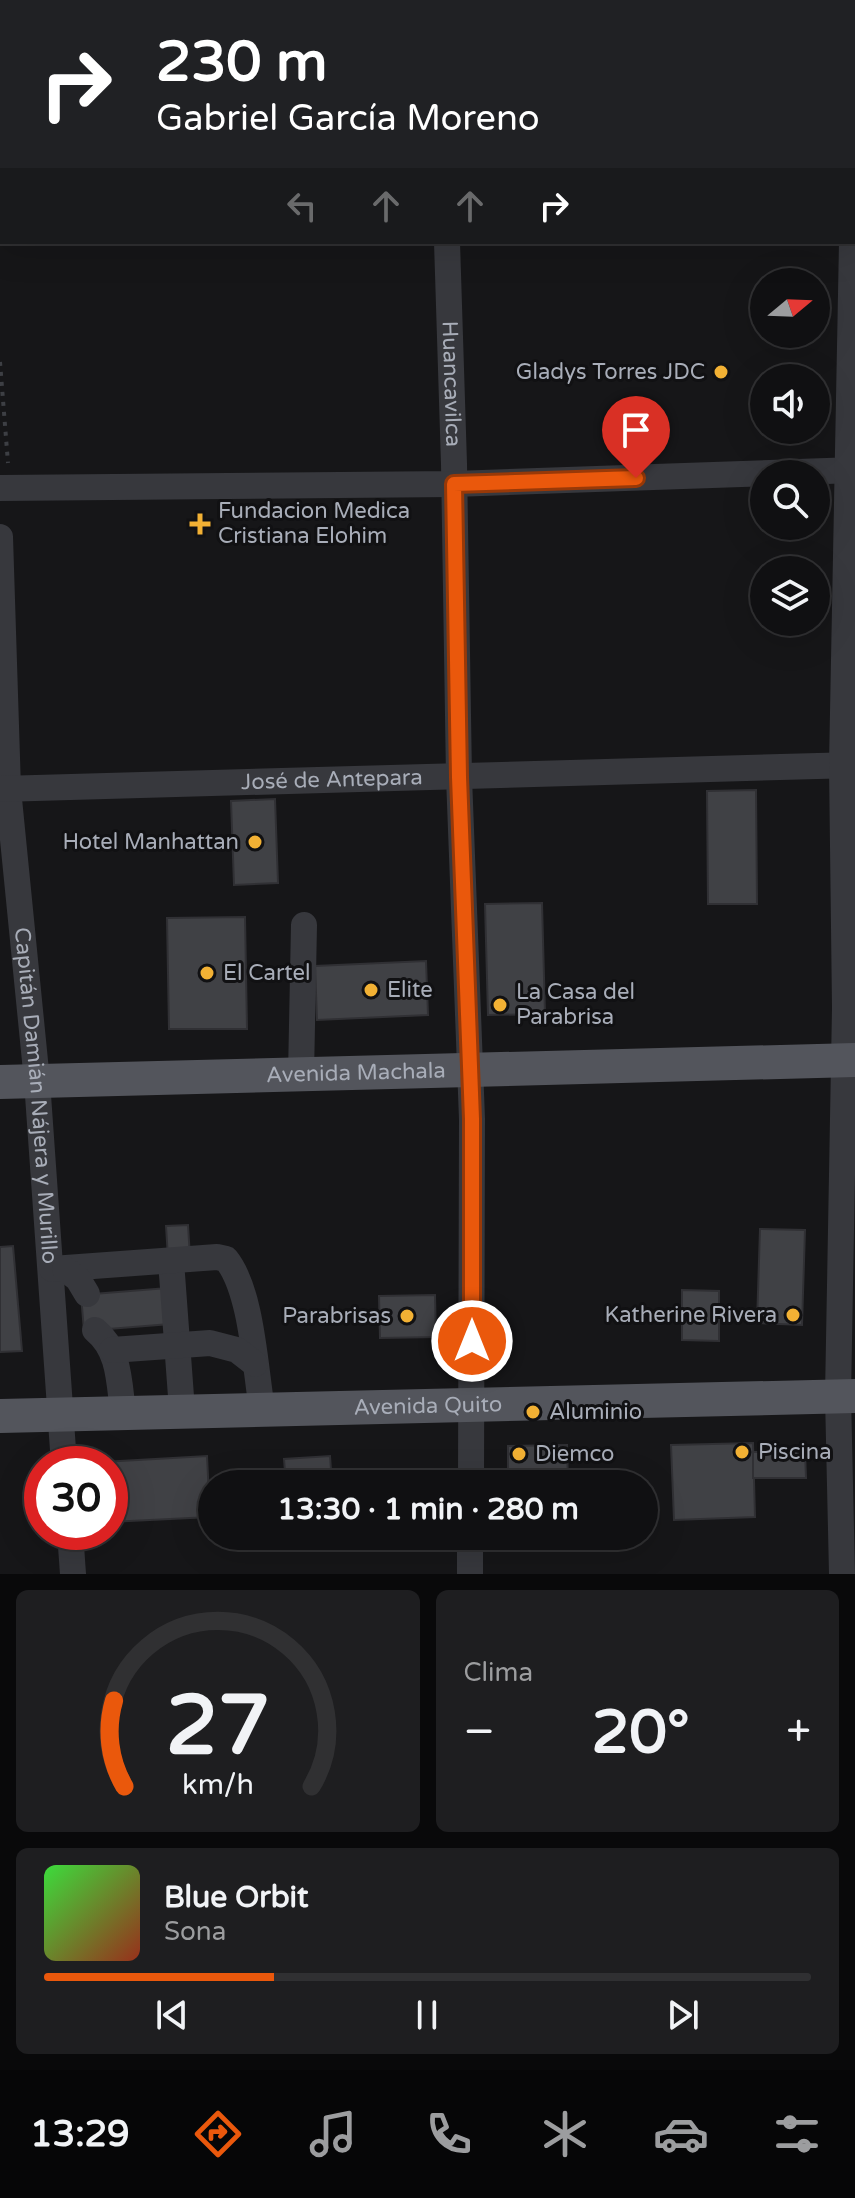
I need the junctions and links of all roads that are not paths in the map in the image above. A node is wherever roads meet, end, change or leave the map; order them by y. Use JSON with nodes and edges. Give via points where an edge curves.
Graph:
{"nodes":[{"id":1,"x":447,"y":244,"type":"edge"},
{"id":2,"x":852,"y":244,"type":"edge"},
{"id":3,"x":852,"y":470,"type":"edge"},
{"id":4,"x":4,"y":482,"type":"edge"},
{"id":5,"x":454,"y":484,"type":"junction"},
{"id":6,"x":0,"y":537,"type":"edge"},
{"id":7,"x":848,"y":765,"type":"edge"},
{"id":8,"x":459,"y":777,"type":"junction"},
{"id":9,"x":4,"y":789,"type":"edge"},
{"id":10,"x":304,"y":925,"type":"dead end"},
{"id":11,"x":849,"y":1060,"type":"edge"},
{"id":12,"x":470,"y":1070,"type":"junction"},
{"id":13,"x":301,"y":1075,"type":"junction"},
{"id":14,"x":37,"y":1081,"type":"junction"},
{"id":15,"x":0,"y":1082,"type":"edge"},
{"id":16,"x":171,"y":1261,"type":"junction"},
{"id":17,"x":58,"y":1269,"type":"junction"},
{"id":18,"x":87,"y":1294,"type":"dead end"},
{"id":19,"x":56,"y":1322,"type":"junction"},
{"id":20,"x":97,"y":1335,"type":"junction"},
{"id":21,"x":178,"y":1345,"type":"junction"},
{"id":22,"x":255,"y":1364,"type":"junction"},
{"id":23,"x":846,"y":1396,"type":"edge"},
{"id":24,"x":473,"y":1404,"type":"junction"},
{"id":25,"x":262,"y":1409,"type":"junction"},
{"id":26,"x":182,"y":1410,"type":"junction"},
{"id":27,"x":123,"y":1412,"type":"junction"},
{"id":28,"x":61,"y":1413,"type":"junction"},
{"id":29,"x":0,"y":1416,"type":"edge"},
{"id":30,"x":63,"y":1446,"type":"edge"},
{"id":31,"x":471,"y":1470,"type":"edge"},
{"id":32,"x":71,"y":1550,"type":"edge"},
{"id":33,"x":470,"y":1550,"type":"edge"},
{"id":34,"x":73,"y":1574,"type":"edge"},
{"id":35,"x":470,"y":1574,"type":"edge"},
{"id":36,"x":842,"y":1574,"type":"edge"}],
"edges":[{"from":1,"to":5,"type":"street","name":"Huancavilca"},
{"from":2,"to":3,"type":"street"},
{"from":3,"to":5,"type":"street"},
{"from":3,"to":7,"type":"street"},
{"from":4,"to":5,"type":"street"},
{"from":5,"to":8,"type":"street","name":"Huancavilca"},
{"from":6,"to":9,"type":"street","name":"Capitán Damián Nájera y Murillo"},
{"from":7,"to":8,"type":"street","name":"José de Antepara"},
{"from":7,"to":11,"type":"street"},
{"from":8,"to":9,"type":"street","name":"José de Antepara"},
{"from":8,"to":12,"type":"street","name":"Huancavilca"},
{"from":9,"to":14,"type":"street","name":"Capitán Damián Nájera y Murillo"},
{"from":10,"to":13,"type":"street"},
{"from":11,"to":12,"type":"main road","name":"Avenida Machala"},
{"from":11,"to":23,"type":"street"},
{"from":12,"to":13,"type":"main road","name":"Avenida Machala"},
{"from":12,"to":24,"type":"street","name":"Huancavilca"},
{"from":13,"to":14,"type":"main road","name":"Avenida Machala"},
{"from":14,"to":15,"type":"main road","name":"Avenida Machala"},
{"from":14,"to":17,"type":"street","name":"Capitán Damián Nájera y Murillo"},
{"from":16,"to":17,"type":"street"},
{"from":16,"to":21,"type":"street"},
{"from":16,"to":22,"type":"street","via":[[226,1259],[246,1303]]},
{"from":17,"to":18,"type":"street","via":[[78,1279]]},
{"from":17,"to":19,"type":"street","name":"Capitán Damián Nájera y Murillo"},
{"from":19,"to":20,"type":"street"},
{"from":19,"to":28,"type":"street","name":"Capitán Damián Nájera y Murillo"},
{"from":20,"to":21,"type":"street"},
{"from":20,"to":27,"type":"street","via":[[117,1367]]},
{"from":21,"to":22,"type":"street","via":[[221,1344]]},
{"from":21,"to":26,"type":"street"},
{"from":22,"to":25,"type":"street"},
{"from":23,"to":24,"type":"main road","name":"Avenida Quito"},
{"from":23,"to":36,"type":"street"},
{"from":24,"to":25,"type":"main road","name":"Avenida Quito"},
{"from":24,"to":31,"type":"street","name":"Huancavilca"},
{"from":25,"to":26,"type":"main road","name":"Avenida Quito"},
{"from":26,"to":27,"type":"main road","name":"Avenida Quito"},
{"from":27,"to":28,"type":"main road","name":"Avenida Quito"},
{"from":28,"to":29,"type":"main road","name":"Avenida Quito"},
{"from":28,"to":30,"type":"street","name":"Capitán Damián Nájera y Murillo"},
{"from":32,"to":34,"type":"street"},
{"from":33,"to":35,"type":"street"}]}
